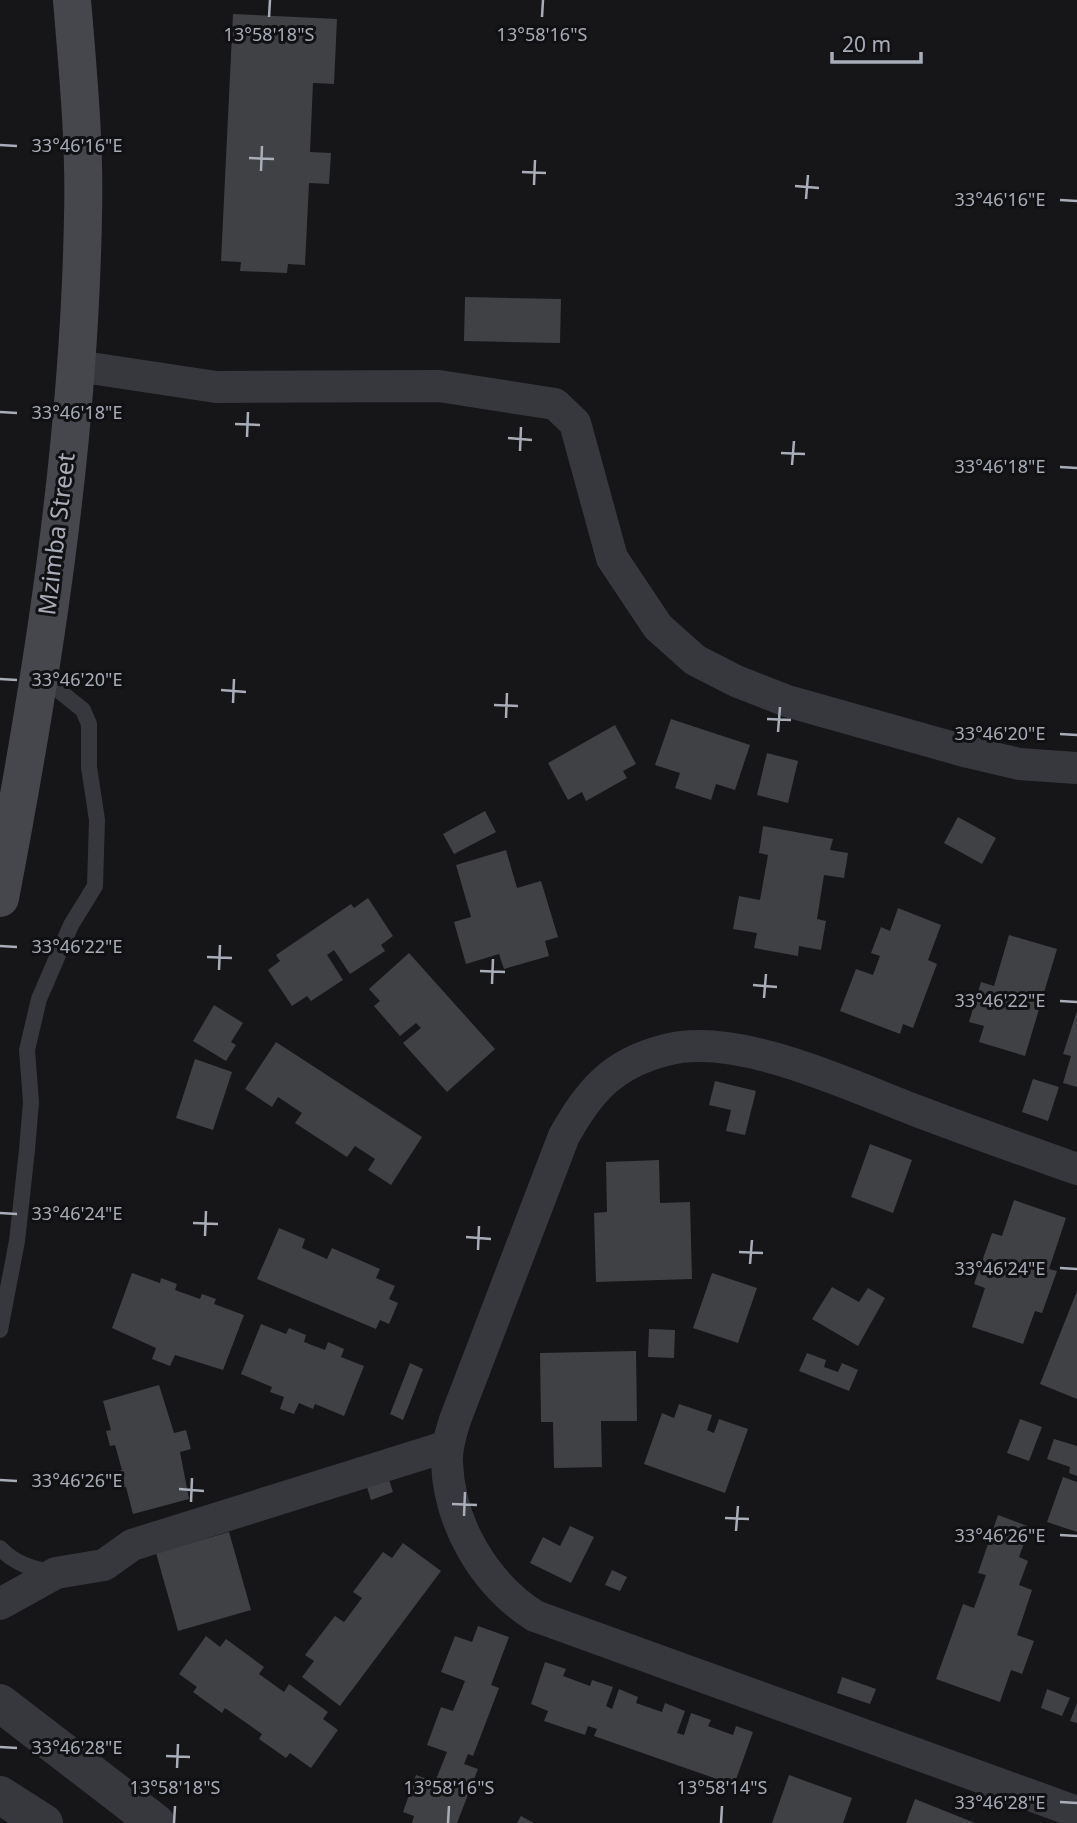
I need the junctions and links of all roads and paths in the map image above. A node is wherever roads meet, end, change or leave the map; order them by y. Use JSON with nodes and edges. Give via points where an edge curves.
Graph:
{"nodes":[{"id":1,"x":72,"y":0,"type":"edge"},
{"id":2,"x":77,"y":366,"type":"junction"},
{"id":3,"x":39,"y":674,"type":"junction"},
{"id":4,"x":1077,"y":768,"type":"edge"},
{"id":5,"x":0,"y":898,"type":"edge"},
{"id":6,"x":1077,"y":1169,"type":"edge"},
{"id":7,"x":0,"y":1330,"type":"edge"},
{"id":8,"x":448,"y":1446,"type":"junction"},
{"id":9,"x":0,"y":1548,"type":"edge"},
{"id":10,"x":56,"y":1573,"type":"junction"},
{"id":11,"x":0,"y":1604,"type":"edge"},
{"id":12,"x":0,"y":1703,"type":"edge"},
{"id":13,"x":0,"y":1794,"type":"edge"},
{"id":14,"x":1077,"y":1812,"type":"edge"},
{"id":15,"x":44,"y":1823,"type":"edge"},
{"id":16,"x":156,"y":1823,"type":"edge"}],
"edges":[{"from":1,"to":2,"type":"main road","name":"Mzimba Street","via":[[83,214]]},
{"from":2,"to":3,"type":"main road","name":"Mzimba Street"},
{"from":2,"to":4,"type":"street","via":[[216,387],[439,386],[555,404],[575,423],[612,558],[658,627],[695,660],[749,686],[825,712],[1019,764]]},
{"from":3,"to":5,"type":"main road","name":"Mzimba Street"},
{"from":3,"to":7,"type":"lane","via":[[83,710],[89,724],[89,767],[97,820],[95,886],[71,925],[38,999],[27,1050],[31,1102],[27,1150]]},
{"from":6,"to":8,"type":"street","via":[[791,1063],[700,1046],[667,1049],[635,1060],[606,1078],[582,1103],[564,1136]]},
{"from":8,"to":10,"type":"street","via":[[132,1545],[104,1565]]},
{"from":8,"to":14,"type":"street","via":[[450,1490],[477,1557],[491,1580],[535,1616]]},
{"from":9,"to":10,"type":"lane","via":[[29,1568]]},
{"from":10,"to":11,"type":"street"},
{"from":12,"to":16,"type":"street"},
{"from":13,"to":15,"type":"street"}]}
